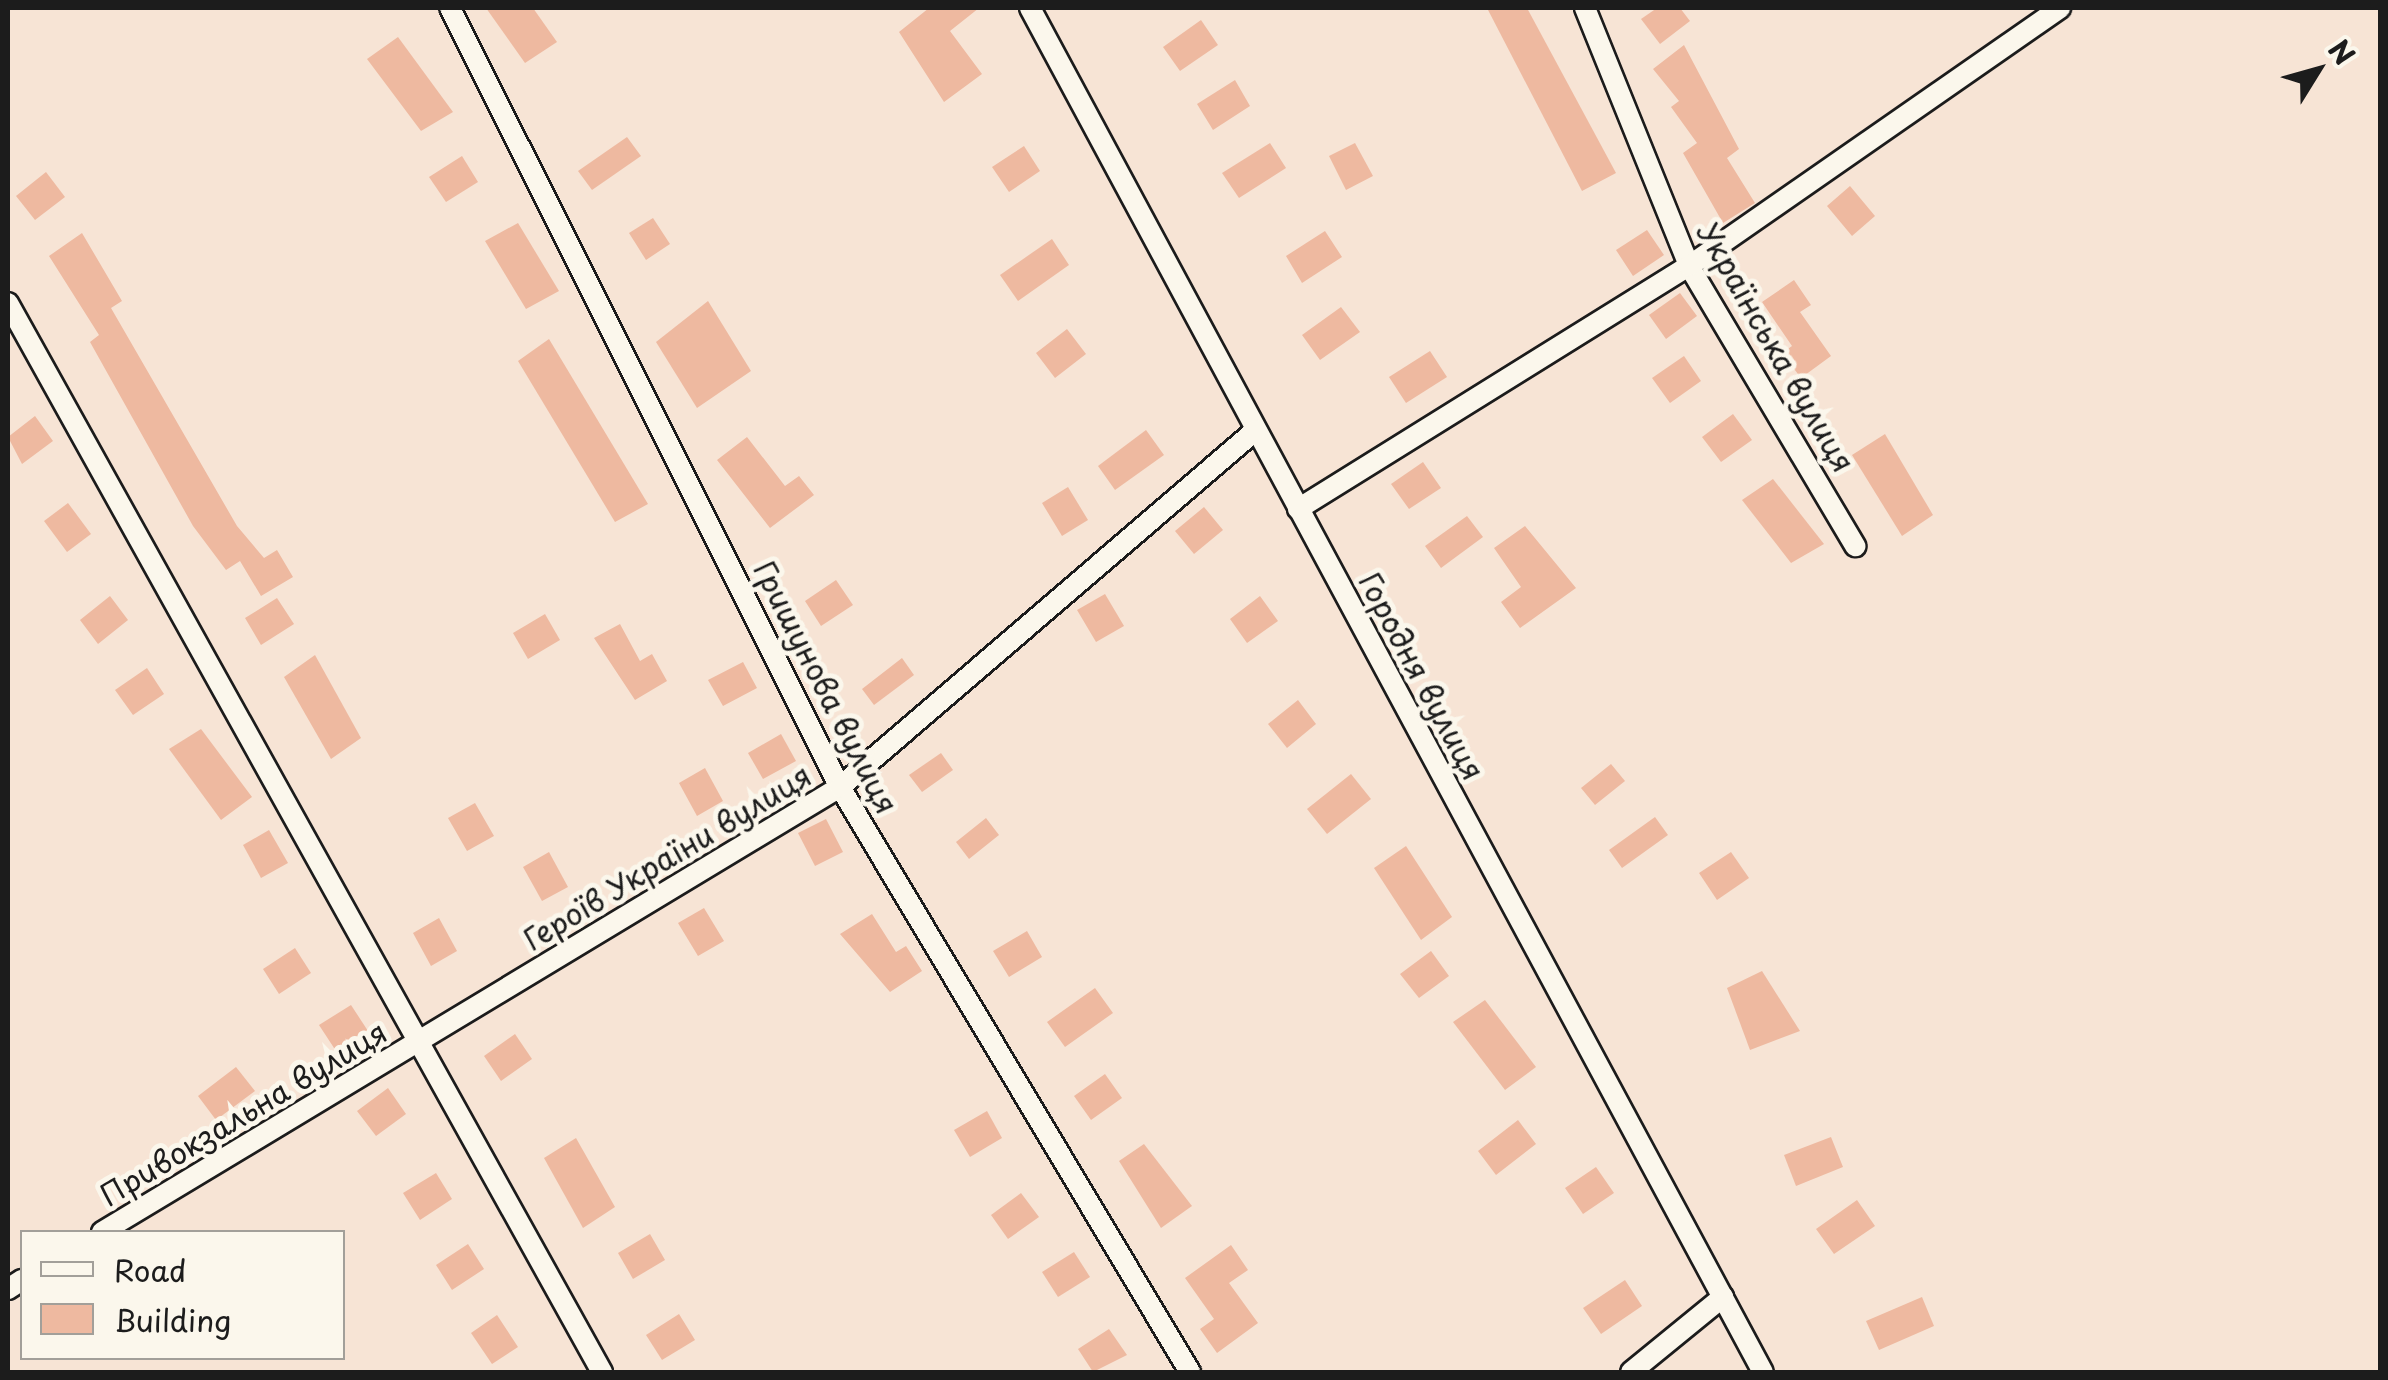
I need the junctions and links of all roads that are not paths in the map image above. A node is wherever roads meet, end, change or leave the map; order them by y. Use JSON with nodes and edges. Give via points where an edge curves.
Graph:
{"nodes":[{"id":1,"x":450,"y":8,"type":"edge"},
{"id":2,"x":1030,"y":8,"type":"edge"},
{"id":3,"x":1585,"y":8,"type":"edge"},
{"id":4,"x":2060,"y":8,"type":"edge"},
{"id":5,"x":1689,"y":266,"type":"junction"},
{"id":6,"x":8,"y":303,"type":"edge"},
{"id":7,"x":1256,"y":430,"type":"junction"},
{"id":8,"x":1298,"y":509,"type":"junction"},
{"id":9,"x":1856,"y":546,"type":"dead end"},
{"id":10,"x":840,"y":787,"type":"junction"},
{"id":11,"x":415,"y":1045,"type":"junction"},
{"id":12,"x":105,"y":1230,"type":"edge"},
{"id":13,"x":1723,"y":1297,"type":"junction"},
{"id":14,"x":602,"y":1372,"type":"edge"},
{"id":15,"x":1190,"y":1372,"type":"edge"},
{"id":16,"x":1631,"y":1372,"type":"edge"},
{"id":17,"x":1763,"y":1372,"type":"edge"}],
"edges":[{"from":1,"to":10,"type":"street","name":"Гришунова вулиця"},
{"from":2,"to":7,"type":"street","name":"Городня вулиця"},
{"from":3,"to":5,"type":"street","name":"Українська вулиця"},
{"from":4,"to":5,"type":"street"},
{"from":5,"to":8,"type":"street"},
{"from":5,"to":9,"type":"street","name":"Українська вулиця"},
{"from":6,"to":11,"type":"street"},
{"from":7,"to":8,"type":"street","name":"Городня вулиця"},
{"from":7,"to":10,"type":"street","name":"Героїв України вулиця"},
{"from":8,"to":13,"type":"street","name":"Городня вулиця"},
{"from":10,"to":11,"type":"street","name":"Героїв України вулиця"},
{"from":10,"to":15,"type":"street","name":"Гришунова вулиця"},
{"from":11,"to":12,"type":"street","name":"Привокзальна вулиця"},
{"from":11,"to":14,"type":"street"},
{"from":13,"to":16,"type":"street"},
{"from":13,"to":17,"type":"street","name":"Городня вулиця"}]}
